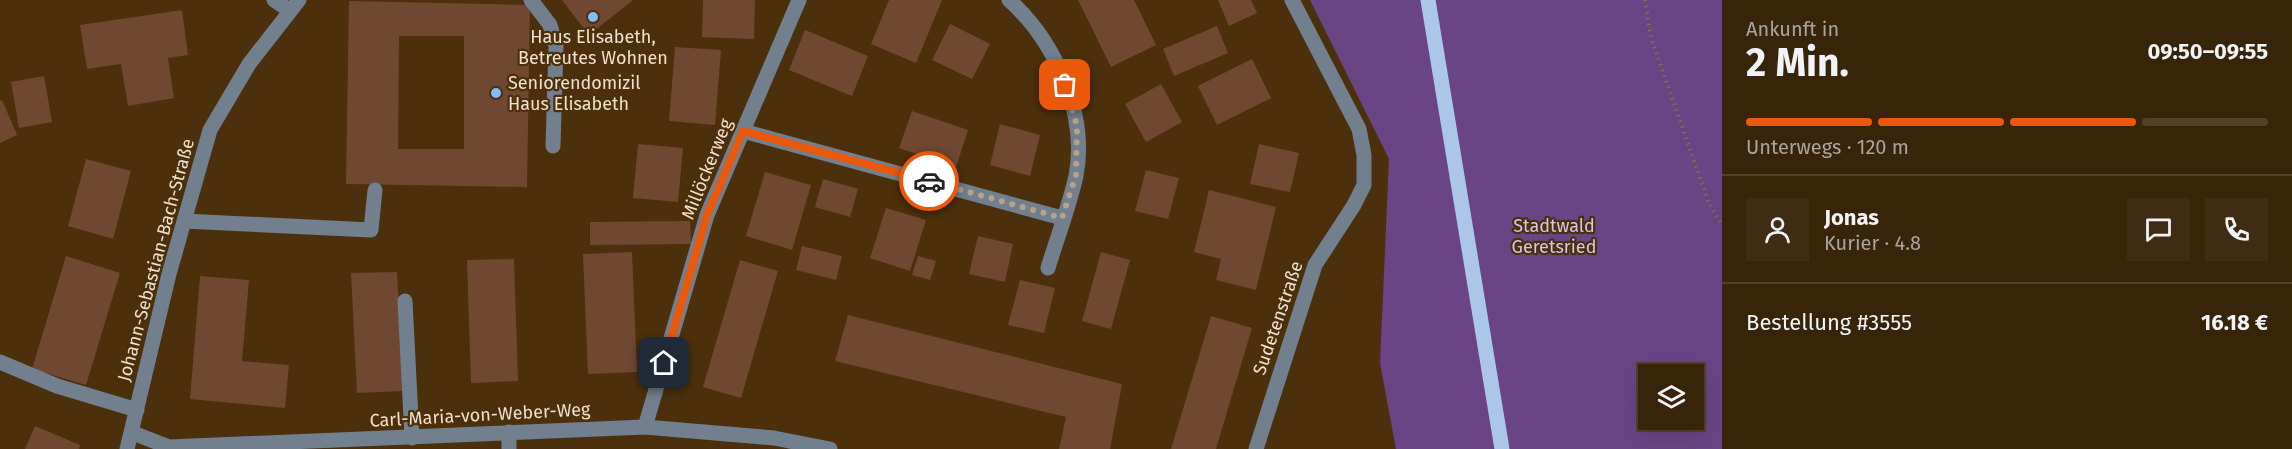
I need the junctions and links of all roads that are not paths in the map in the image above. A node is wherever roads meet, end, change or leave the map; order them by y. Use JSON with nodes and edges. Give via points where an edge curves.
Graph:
{"nodes":[{"id":1,"x":274,"y":0,"type":"edge"},
{"id":2,"x":531,"y":0,"type":"edge"},
{"id":3,"x":799,"y":0,"type":"edge"},
{"id":4,"x":1009,"y":0,"type":"edge"},
{"id":5,"x":1292,"y":0,"type":"edge"},
{"id":6,"x":1428,"y":0,"type":"edge"},
{"id":7,"x":294,"y":5,"type":"edge"},
{"id":8,"x":743,"y":131,"type":"junction"},
{"id":9,"x":554,"y":146,"type":"dead end"},
{"id":10,"x":375,"y":190,"type":"dead end"},
{"id":11,"x":1062,"y":218,"type":"junction"},
{"id":12,"x":184,"y":221,"type":"junction"},
{"id":13,"x":1048,"y":268,"type":"dead end"},
{"id":14,"x":405,"y":301,"type":"dead end"},
{"id":15,"x":0,"y":362,"type":"edge"},
{"id":16,"x":138,"y":410,"type":"junction"},
{"id":17,"x":645,"y":427,"type":"junction"},
{"id":18,"x":509,"y":432,"type":"junction"},
{"id":19,"x":133,"y":433,"type":"junction"},
{"id":20,"x":412,"y":438,"type":"junction"},
{"id":21,"x":198,"y":447,"type":"edge"},
{"id":22,"x":128,"y":449,"type":"edge"},
{"id":23,"x":508,"y":449,"type":"edge"},
{"id":24,"x":830,"y":449,"type":"edge"},
{"id":25,"x":1256,"y":449,"type":"edge"},
{"id":26,"x":1502,"y":449,"type":"edge"}],
"edges":[{"from":1,"to":7,"type":"street"},
{"from":2,"to":9,"type":"street","via":[[550,25],[556,46]]},
{"from":3,"to":8,"type":"street","name":"Millöckerweg"},
{"from":4,"to":11,"type":"street","via":[[1059,64],[1077,126],[1076,175]]},
{"from":5,"to":25,"type":"street","name":"Sudetenstraße","via":[[1359,129],[1364,184],[1315,265]]},
{"from":6,"to":26,"type":"main road"},
{"from":7,"to":12,"type":"street","name":"Johann-Sebastian-Bach-Straße","via":[[249,64],[210,130]]},
{"from":8,"to":11,"type":"street"},
{"from":8,"to":17,"type":"street","name":"Millöckerweg","via":[[707,215]]},
{"from":10,"to":12,"type":"street","via":[[371,230]]},
{"from":11,"to":13,"type":"street"},
{"from":12,"to":16,"type":"street","name":"Johann-Sebastian-Bach-Straße","via":[[148,356]]},
{"from":14,"to":20,"type":"street"},
{"from":15,"to":16,"type":"street","via":[[57,386]]},
{"from":16,"to":19,"type":"street","name":"Johann-Sebastian-Bach-Straße"},
{"from":17,"to":18,"type":"street","name":"Carl-Maria-von-Weber-Weg"},
{"from":17,"to":24,"type":"street","name":"Carl-Maria-von-Weber-Weg","via":[[774,438]]},
{"from":18,"to":20,"type":"street","name":"Carl-Maria-von-Weber-Weg"},
{"from":18,"to":23,"type":"street"},
{"from":19,"to":21,"type":"street","name":"Carl-Maria-von-Weber-Weg","via":[[169,447]]},
{"from":19,"to":22,"type":"street","name":"Johann-Sebastian-Bach-Straße"},
{"from":20,"to":21,"type":"street","name":"Carl-Maria-von-Weber-Weg"}]}
